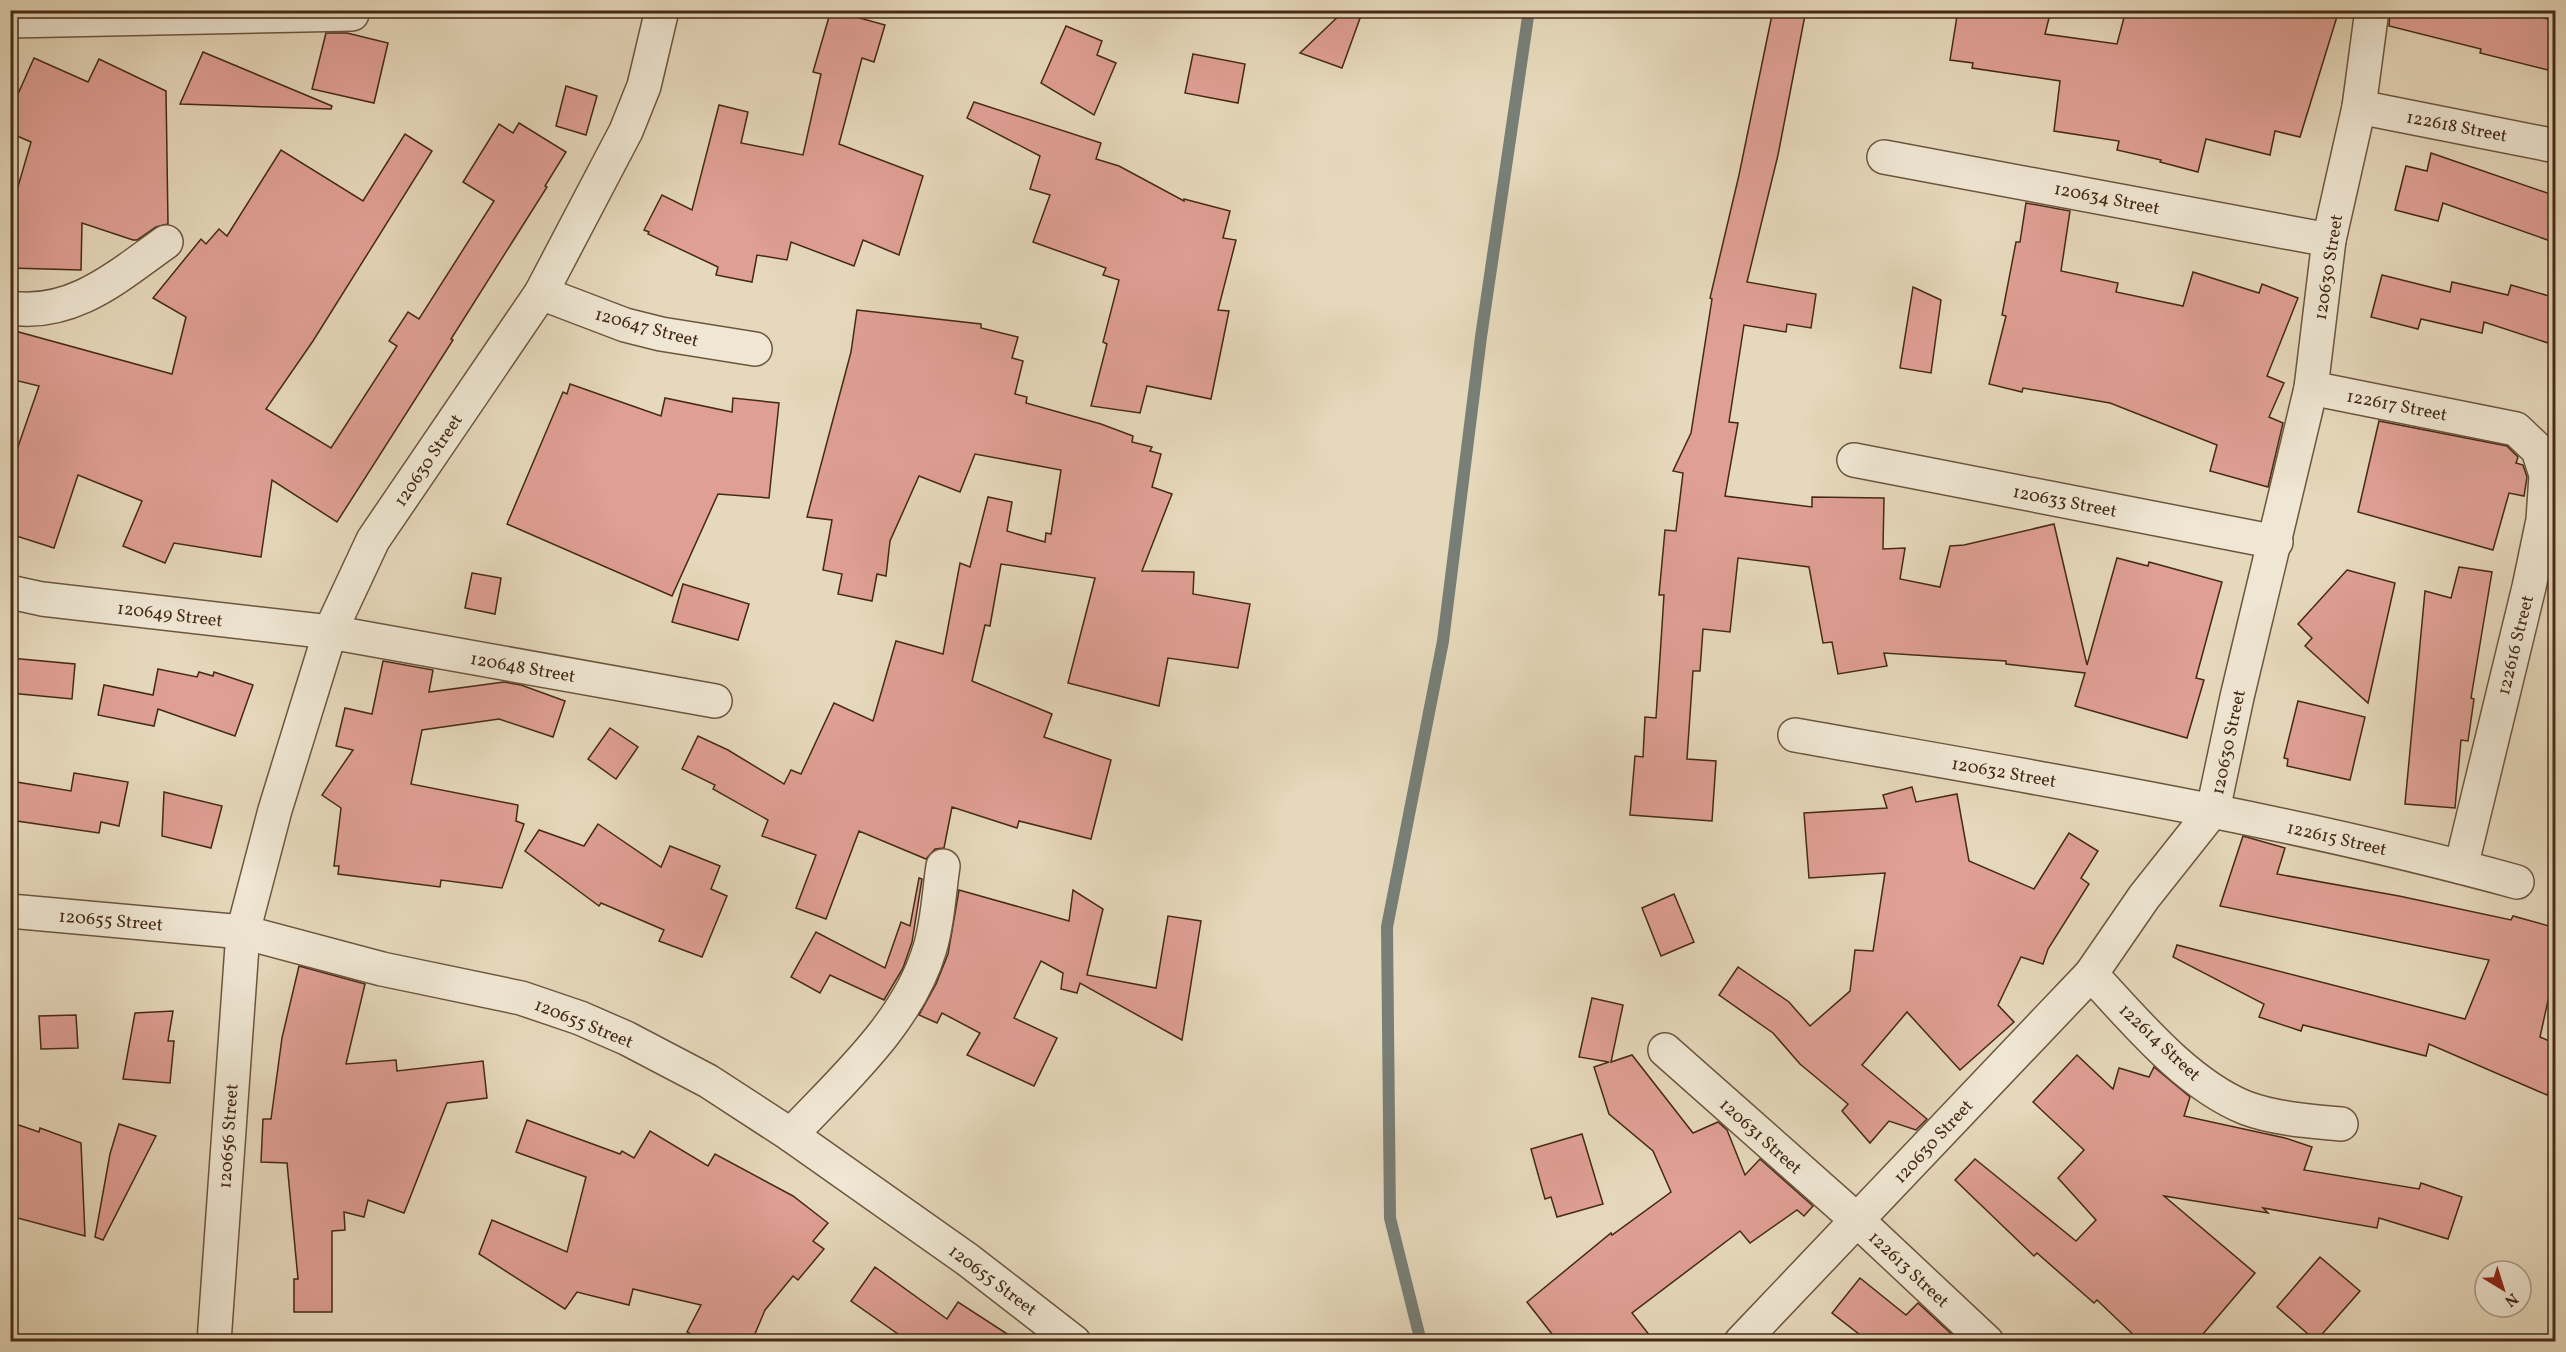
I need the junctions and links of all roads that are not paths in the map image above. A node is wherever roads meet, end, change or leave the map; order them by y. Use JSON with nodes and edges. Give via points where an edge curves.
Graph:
{"nodes":[{"id":1,"x":662,"y":10,"type":"edge"},
{"id":2,"x":2372,"y":10,"type":"edge"},
{"id":3,"x":352,"y":14,"type":"dead end"},
{"id":4,"x":10,"y":21,"type":"edge"},
{"id":5,"x":2359,"y":107,"type":"junction"},
{"id":6,"x":2556,"y":146,"type":"edge"},
{"id":7,"x":1884,"y":157,"type":"dead end"},
{"id":8,"x":2329,"y":240,"type":"junction"},
{"id":9,"x":166,"y":242,"type":"dead end"},
{"id":10,"x":541,"y":293,"type":"junction"},
{"id":11,"x":10,"y":308,"type":"edge"},
{"id":12,"x":755,"y":349,"type":"dead end"},
{"id":13,"x":2311,"y":388,"type":"junction"},
{"id":14,"x":2483,"y":421,"type":"joint"},
{"id":15,"x":1854,"y":460,"type":"dead end"},
{"id":16,"x":2276,"y":542,"type":"junction"},
{"id":17,"x":10,"y":592,"type":"edge"},
{"id":18,"x":330,"y":632,"type":"junction"},
{"id":19,"x":715,"y":701,"type":"dead end"},
{"id":20,"x":1796,"y":735,"type":"dead end"},
{"id":21,"x":2213,"y":810,"type":"junction"},
{"id":22,"x":944,"y":866,"type":"dead end"},
{"id":23,"x":2461,"y":867,"type":"junction"},
{"id":24,"x":2517,"y":882,"type":"dead end"},
{"id":25,"x":10,"y":911,"type":"edge"},
{"id":26,"x":243,"y":932,"type":"junction"},
{"id":27,"x":2091,"y":974,"type":"junction"},
{"id":28,"x":1665,"y":1050,"type":"dead end"},
{"id":29,"x":2341,"y":1124,"type":"dead end"},
{"id":30,"x":791,"y":1135,"type":"junction"},
{"id":31,"x":1857,"y":1221,"type":"junction"},
{"id":32,"x":214,"y":1341,"type":"edge"},
{"id":33,"x":1074,"y":1341,"type":"edge"},
{"id":34,"x":1741,"y":1341,"type":"edge"},
{"id":35,"x":1987,"y":1341,"type":"edge"}],
"edges":[{"from":1,"to":10,"type":"street","name":"120630 Street","via":[[644,86],[626,131]]},
{"from":2,"to":5,"type":"street","name":"120630 Street"},
{"from":3,"to":4,"type":"street"},
{"from":5,"to":6,"type":"street","name":"122618 Street"},
{"from":5,"to":8,"type":"street","name":"120630 Street"},
{"from":7,"to":8,"type":"street","name":"120634 Street"},
{"from":8,"to":13,"type":"street","name":"120630 Street"},
{"from":9,"to":11,"type":"street","via":[[82,299],[32,311]]},
{"from":10,"to":12,"type":"street","name":"120647 Street","via":[[625,325]]},
{"from":10,"to":18,"type":"street","name":"120630 Street","via":[[373,540]]},
{"from":13,"to":14,"type":"street","name":"122617 Street"},
{"from":13,"to":16,"type":"street","name":"120630 Street"},
{"from":14,"to":23,"type":"street","name":"122616 Street","via":[[2516,429],[2538,450],[2546,475],[2543,520],[2529,587]]},
{"from":15,"to":16,"type":"street","name":"120633 Street"},
{"from":16,"to":21,"type":"street","name":"120630 Street"},
{"from":17,"to":18,"type":"street","name":"120649 Street"},
{"from":18,"to":19,"type":"street","name":"120648 Street"},
{"from":18,"to":26,"type":"street","name":"120630 Street","via":[[274,810]]},
{"from":20,"to":21,"type":"street","name":"120632 Street"},
{"from":21,"to":23,"type":"street","name":"122615 Street"},
{"from":21,"to":27,"type":"street","name":"120630 Street","via":[[2144,897]]},
{"from":22,"to":30,"type":"street","via":[[931,947],[914,988],[890,1027]]},
{"from":23,"to":24,"type":"street","name":"122615 Street"},
{"from":25,"to":26,"type":"street","name":"120655 Street"},
{"from":26,"to":30,"type":"street","name":"120655 Street","via":[[382,969],[520,998],[580,1018],[708,1081]]},
{"from":26,"to":32,"type":"street","name":"120656 Street"},
{"from":27,"to":29,"type":"street","name":"122614 Street","via":[[2191,1075],[2217,1093],[2247,1108],[2290,1119]]},
{"from":27,"to":31,"type":"street","name":"120630 Street"},
{"from":28,"to":31,"type":"street","name":"120631 Street"},
{"from":30,"to":33,"type":"street","name":"120655 Street","via":[[968,1260]]},
{"from":31,"to":34,"type":"street","name":"120630 Street"},
{"from":31,"to":35,"type":"street","name":"122613 Street"}]}
